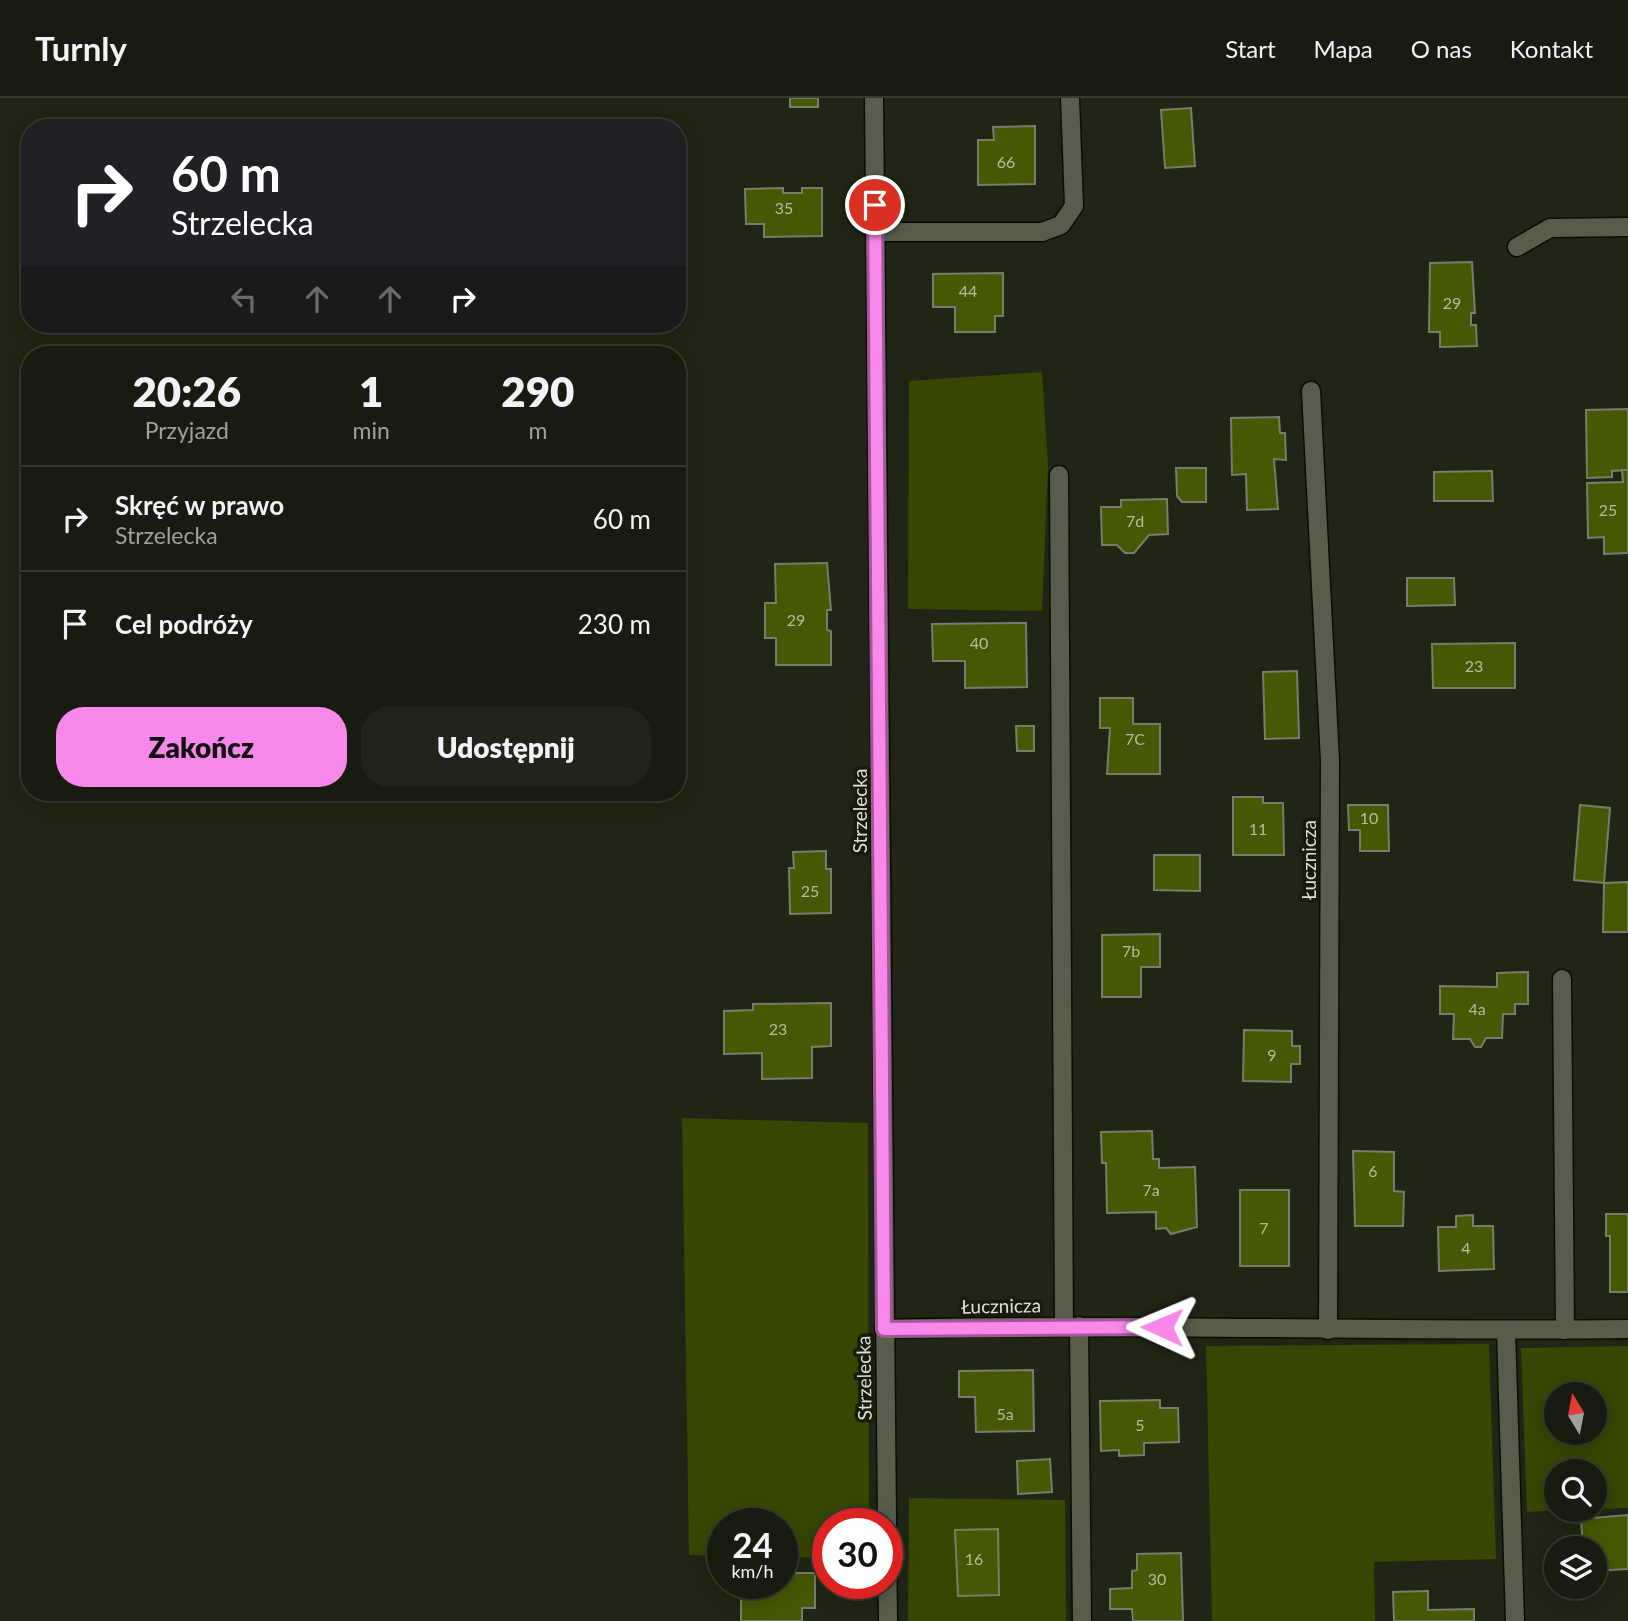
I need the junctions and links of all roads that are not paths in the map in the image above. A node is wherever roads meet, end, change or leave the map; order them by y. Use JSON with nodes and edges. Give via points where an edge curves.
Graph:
{"nodes":[{"id":1,"x":874,"y":98,"type":"edge"},
{"id":2,"x":1070,"y":98,"type":"edge"},
{"id":3,"x":1628,"y":227,"type":"edge"},
{"id":4,"x":875,"y":232,"type":"junction"},
{"id":5,"x":1517,"y":247,"type":"dead end"},
{"id":6,"x":1311,"y":391,"type":"dead end"},
{"id":7,"x":1059,"y":475,"type":"dead end"},
{"id":8,"x":1562,"y":979,"type":"dead end"},
{"id":9,"x":1071,"y":1326,"type":"junction"},
{"id":10,"x":884,"y":1329,"type":"junction"},
{"id":11,"x":1628,"y":1329,"type":"edge"},
{"id":12,"x":1328,"y":1330,"type":"junction"},
{"id":13,"x":1565,"y":1330,"type":"junction"},
{"id":14,"x":1506,"y":1331,"type":"junction"},
{"id":15,"x":887,"y":1508,"type":"edge"},
{"id":16,"x":888,"y":1599,"type":"edge"},
{"id":17,"x":888,"y":1621,"type":"edge"},
{"id":18,"x":1082,"y":1621,"type":"edge"},
{"id":19,"x":1515,"y":1621,"type":"edge"}],
"edges":[{"from":1,"to":4,"type":"street","name":"Strzelecka"},
{"from":2,"to":4,"type":"street","via":[[1074,205],[1060,225],[1042,232]]},
{"from":3,"to":5,"type":"street","via":[[1549,228]]},
{"from":4,"to":10,"type":"street","name":"Strzelecka"},
{"from":6,"to":12,"type":"street","name":"Łucznicza","via":[[1330,761]]},
{"from":7,"to":9,"type":"street"},
{"from":8,"to":13,"type":"street"},
{"from":9,"to":10,"type":"street","name":"Łucznicza"},
{"from":9,"to":12,"type":"street","name":"Łucznicza"},
{"from":9,"to":18,"type":"street"},
{"from":10,"to":15,"type":"street","name":"Strzelecka"},
{"from":11,"to":13,"type":"street","name":"Łucznicza"},
{"from":12,"to":14,"type":"street","name":"Łucznicza"},
{"from":13,"to":14,"type":"street","name":"Łucznicza"},
{"from":14,"to":19,"type":"street"},
{"from":16,"to":17,"type":"street"}]}
